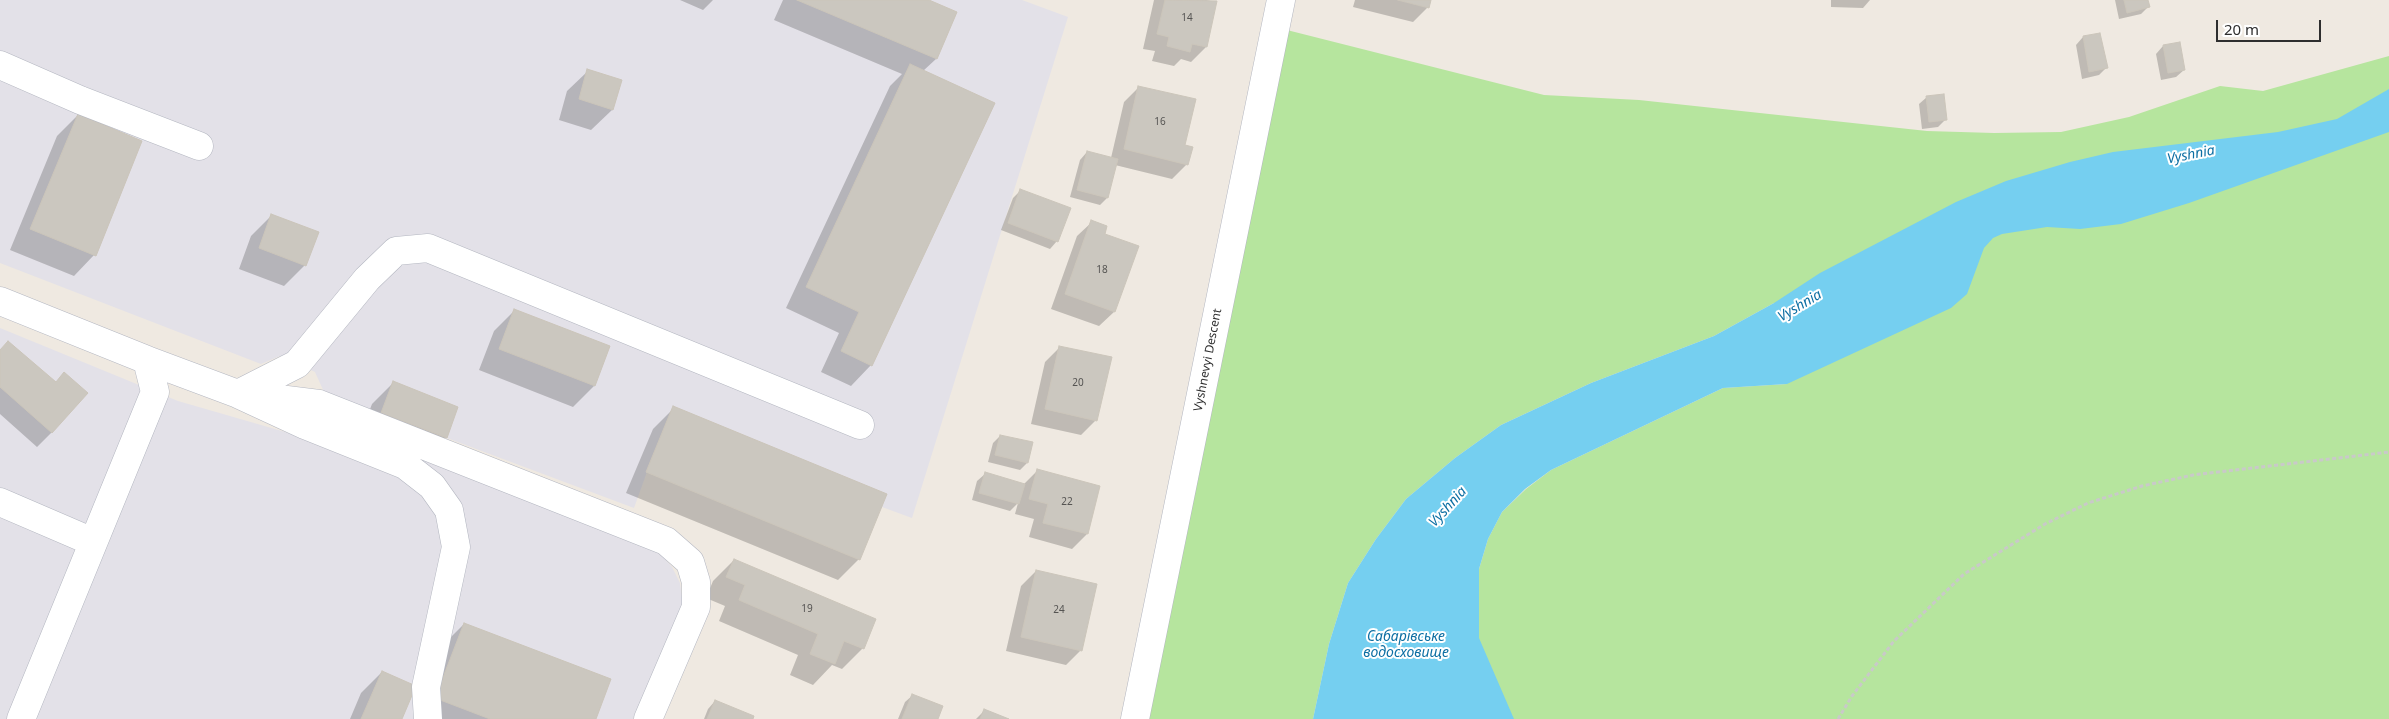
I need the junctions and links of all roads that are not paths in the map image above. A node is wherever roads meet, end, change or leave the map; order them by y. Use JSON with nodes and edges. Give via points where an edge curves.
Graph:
{"nodes":[{"id":1,"x":1281,"y":0,"type":"edge"},
{"id":2,"x":0,"y":65,"type":"edge"},
{"id":3,"x":199,"y":146,"type":"dead end"},
{"id":4,"x":0,"y":301,"type":"edge"},
{"id":5,"x":147,"y":360,"type":"junction"},
{"id":6,"x":238,"y":394,"type":"junction"},
{"id":7,"x":860,"y":425,"type":"dead end"},
{"id":8,"x":0,"y":502,"type":"edge"},
{"id":9,"x":93,"y":542,"type":"junction"},
{"id":10,"x":20,"y":719,"type":"edge"},
{"id":11,"x":428,"y":719,"type":"edge"},
{"id":12,"x":648,"y":719,"type":"edge"},
{"id":13,"x":1135,"y":719,"type":"edge"}],
"edges":[{"from":1,"to":13,"type":"street","name":"Vyshnevyi Descent"},
{"from":2,"to":3,"type":"street"},
{"from":4,"to":5,"type":"street"},
{"from":5,"to":6,"type":"street"},
{"from":5,"to":9,"type":"street","via":[[155,392]]},
{"from":6,"to":7,"type":"street","via":[[297,364],[367,279],[396,251],[428,248]]},
{"from":6,"to":11,"type":"street","via":[[405,465],[432,486],[449,510],[456,547],[426,687]]},
{"from":6,"to":12,"type":"street","via":[[319,404],[666,541],[690,562],[696,582],[696,607]]},
{"from":8,"to":9,"type":"street"},
{"from":9,"to":10,"type":"street"}]}
